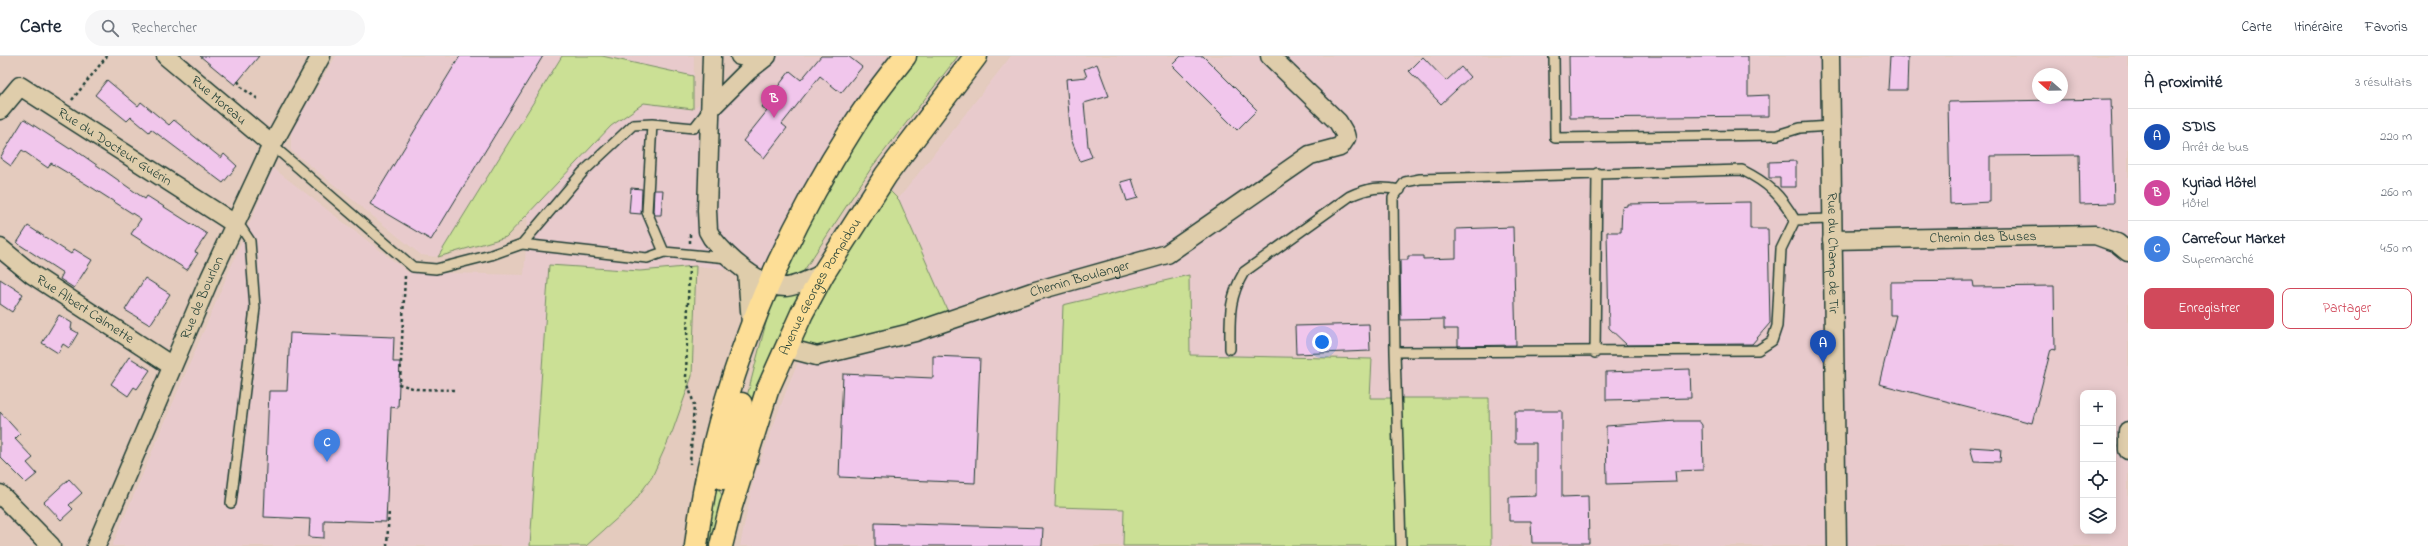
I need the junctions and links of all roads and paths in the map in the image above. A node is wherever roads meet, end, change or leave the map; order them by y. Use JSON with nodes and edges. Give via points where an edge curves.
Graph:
{"nodes":[{"id":1,"x":107,"y":56,"type":"edge"},
{"id":2,"x":166,"y":56,"type":"edge"},
{"id":3,"x":321,"y":56,"type":"edge"},
{"id":4,"x":712,"y":56,"type":"edge"},
{"id":5,"x":740,"y":56,"type":"edge"},
{"id":6,"x":905,"y":56,"type":"edge"},
{"id":7,"x":976,"y":56,"type":"edge"},
{"id":8,"x":1270,"y":56,"type":"edge"},
{"id":9,"x":1554,"y":56,"type":"edge"},
{"id":10,"x":1830,"y":56,"type":"edge"},
{"id":11,"x":764,"y":58,"type":"edge"},
{"id":12,"x":238,"y":82,"type":"dead end"},
{"id":13,"x":258,"y":99,"type":"dead end"},
{"id":14,"x":710,"y":108,"type":"junction"},
{"id":15,"x":0,"y":110,"type":"edge"},
{"id":16,"x":62,"y":113,"type":"junction"},
{"id":17,"x":652,"y":124,"type":"junction"},
{"id":18,"x":1831,"y":126,"type":"junction"},
{"id":19,"x":272,"y":145,"type":"junction"},
{"id":20,"x":1597,"y":173,"type":"junction"},
{"id":21,"x":1400,"y":190,"type":"junction"},
{"id":22,"x":1832,"y":219,"type":"junction"},
{"id":23,"x":1795,"y":220,"type":"junction"},
{"id":24,"x":235,"y":224,"type":"junction"},
{"id":25,"x":690,"y":231,"type":"dead end"},
{"id":26,"x":1832,"y":240,"type":"junction"},
{"id":27,"x":522,"y":244,"type":"junction"},
{"id":28,"x":0,"y":248,"type":"edge"},
{"id":29,"x":664,"y":252,"type":"junction"},
{"id":30,"x":2128,"y":252,"type":"edge"},
{"id":31,"x":690,"y":254,"type":"junction"},
{"id":32,"x":731,"y":258,"type":"junction"},
{"id":33,"x":406,"y":271,"type":"dead end"},
{"id":34,"x":747,"y":272,"type":"junction"},
{"id":35,"x":823,"y":274,"type":"junction"},
{"id":36,"x":768,"y":282,"type":"junction"},
{"id":37,"x":751,"y":324,"type":"junction"},
{"id":38,"x":786,"y":348,"type":"junction"},
{"id":39,"x":1230,"y":349,"type":"dead end"},
{"id":40,"x":1395,"y":352,"type":"junction"},
{"id":41,"x":1595,"y":353,"type":"junction"},
{"id":42,"x":172,"y":366,"type":"junction"},
{"id":43,"x":454,"y":390,"type":"dead end"},
{"id":44,"x":2128,"y":431,"type":"edge"},
{"id":45,"x":2128,"y":450,"type":"edge"},
{"id":46,"x":690,"y":465,"type":"dead end"},
{"id":47,"x":0,"y":494,"type":"edge"},
{"id":48,"x":231,"y":503,"type":"dead end"},
{"id":49,"x":731,"y":506,"type":"junction"},
{"id":50,"x":389,"y":510,"type":"dead end"},
{"id":51,"x":51,"y":546,"type":"edge"},
{"id":52,"x":96,"y":546,"type":"edge"},
{"id":53,"x":387,"y":546,"type":"edge"},
{"id":54,"x":696,"y":546,"type":"edge"},
{"id":55,"x":722,"y":546,"type":"edge"},
{"id":56,"x":1401,"y":546,"type":"edge"},
{"id":57,"x":1837,"y":546,"type":"edge"}],
"edges":[{"from":1,"to":16,"type":"path"},
{"from":2,"to":19,"type":"street","name":"Rue Moreau"},
{"from":3,"to":19,"type":"street","name":"Rue de Bourlon"},
{"from":4,"to":14,"type":"street"},
{"from":5,"to":11,"type":"street"},
{"from":6,"to":36,"type":"main road","via":[[853,126],[808,204]]},
{"from":7,"to":35,"type":"main road","name":"Avenue Georges Pompidou","via":[[886,175]]},
{"from":8,"to":38,"type":"street","name":"Chemin Boulanger","via":[[1338,122],[1346,138],[1340,147],[1310,155],[1167,254],[1032,292],[915,332],[817,356]]},
{"from":9,"to":18,"type":"lane","via":[[1555,138],[1776,135],[1800,128]]},
{"from":10,"to":18,"type":"street","name":"Rue du Champ de Tir"},
{"from":11,"to":14,"type":"street"},
{"from":12,"to":13,"type":"path"},
{"from":14,"to":17,"type":"lane","via":[[694,128]]},
{"from":14,"to":32,"type":"street","via":[[708,231]]},
{"from":15,"to":16,"type":"street","name":"Rue du Docteur Guérin","via":[[20,86]]},
{"from":16,"to":24,"type":"street","name":"Rue du Docteur Guérin"},
{"from":17,"to":27,"type":"lane","via":[[633,125],[583,172]]},
{"from":17,"to":29,"type":"lane","via":[[647,212]]},
{"from":18,"to":22,"type":"street","name":"Rue du Champ de Tir"},
{"from":19,"to":24,"type":"street","name":"Rue de Bourlon"},
{"from":19,"to":27,"type":"lane","via":[[413,267],[436,269]]},
{"from":20,"to":21,"type":"lane","via":[[1420,179],[1405,182]]},
{"from":20,"to":23,"type":"lane","via":[[1742,170],[1766,182]]},
{"from":20,"to":41,"type":"lane"},
{"from":21,"to":39,"type":"lane","via":[[1381,186],[1350,196],[1244,272],[1230,305]]},
{"from":21,"to":40,"type":"lane","via":[[1393,198]]},
{"from":22,"to":23,"type":"lane"},
{"from":22,"to":26,"type":"street","name":"Rue du Champ de Tir"},
{"from":23,"to":41,"type":"lane","via":[[1781,248],[1777,326],[1772,341],[1758,350]]},
{"from":24,"to":42,"type":"street","name":"Rue de Bourlon"},
{"from":24,"to":48,"type":"lane","via":[[242,228],[250,240],[255,308]]},
{"from":25,"to":31,"type":"path"},
{"from":26,"to":30,"type":"street","name":"Chemin des Buses","via":[[2095,235],[2117,243]]},
{"from":26,"to":57,"type":"street","name":"Rue du Champ de Tir"},
{"from":27,"to":29,"type":"lane","via":[[647,258]]},
{"from":28,"to":42,"type":"street","name":"Rue Albert Calmette","via":[[33,275]]},
{"from":29,"to":31,"type":"lane"},
{"from":31,"to":32,"type":"lane"},
{"from":31,"to":46,"type":"path","via":[[686,378],[694,405]]},
{"from":32,"to":34,"type":"street"},
{"from":33,"to":43,"type":"path","via":[[399,384],[416,389]]},
{"from":34,"to":36,"type":"street"},
{"from":34,"to":37,"type":"street"},
{"from":35,"to":36,"type":"street","via":[[785,287]]},
{"from":35,"to":38,"type":"main road","name":"Avenue Georges Pompidou"},
{"from":36,"to":37,"type":"main road"},
{"from":37,"to":49,"type":"main road","via":[[747,381],[723,477]]},
{"from":37,"to":54,"type":"main road","via":[[717,436]]},
{"from":38,"to":49,"type":"main road","name":"Avenue Georges Pompidou","via":[[767,391]]},
{"from":40,"to":41,"type":"lane"},
{"from":40,"to":56,"type":"lane"},
{"from":42,"to":52,"type":"street","name":"Rue de Bourlon"},
{"from":44,"to":45,"type":"street"},
{"from":47,"to":51,"type":"street"},
{"from":49,"to":55,"type":"main road","name":"Avenue Georges Pompidou"},
{"from":50,"to":53,"type":"path"}]}
